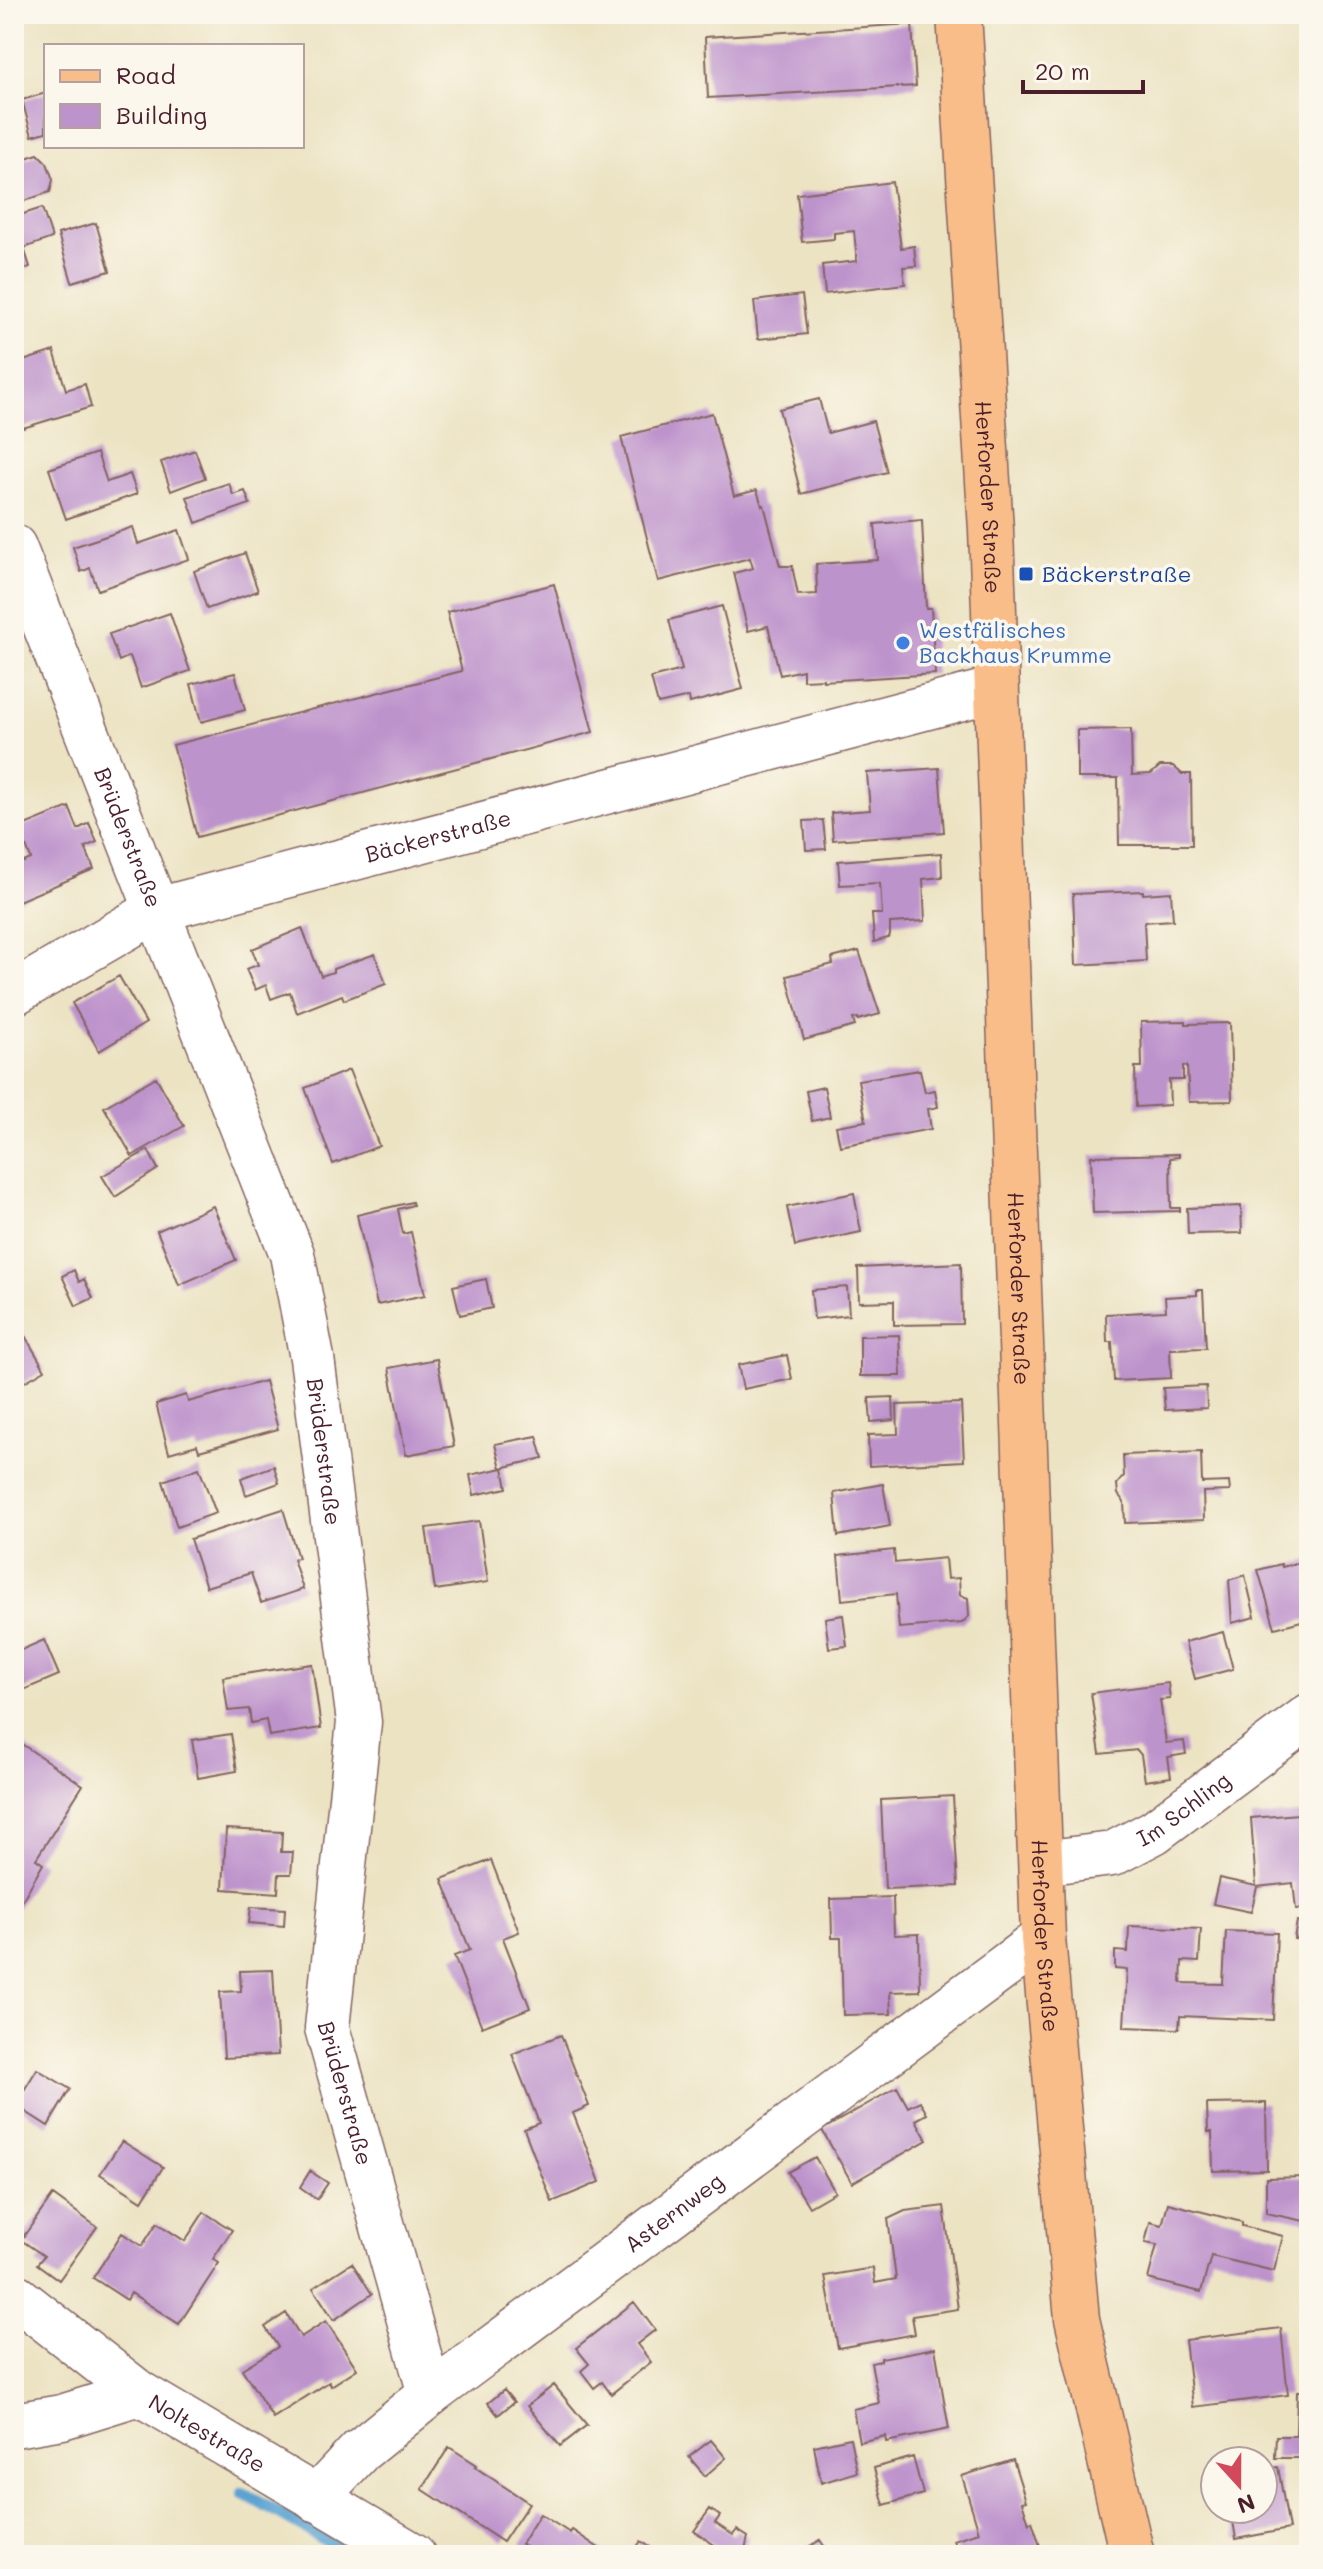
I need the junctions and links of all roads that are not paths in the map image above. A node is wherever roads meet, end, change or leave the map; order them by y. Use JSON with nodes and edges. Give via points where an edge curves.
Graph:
{"nodes":[{"id":1,"x":959,"y":14,"type":"edge"},
{"id":2,"x":14,"y":547,"type":"edge"},
{"id":3,"x":996,"y":689,"type":"junction"},
{"id":4,"x":153,"y":902,"type":"junction"},
{"id":5,"x":14,"y":967,"type":"edge"},
{"id":6,"x":14,"y":993,"type":"edge"},
{"id":7,"x":1309,"y":1716,"type":"edge"},
{"id":8,"x":1041,"y":1863,"type":"junction"},
{"id":9,"x":1043,"y":1938,"type":"junction"},
{"id":10,"x":14,"y":2295,"type":"edge"},
{"id":11,"x":139,"y":2393,"type":"junction"},
{"id":12,"x":430,"y":2394,"type":"junction"},
{"id":13,"x":14,"y":2425,"type":"edge"},
{"id":14,"x":315,"y":2499,"type":"junction"},
{"id":15,"x":413,"y":2555,"type":"edge"},
{"id":16,"x":1132,"y":2555,"type":"edge"}],
"edges":[{"from":1,"to":3,"type":"main road","name":"Herforder Straße"},
{"from":2,"to":4,"type":"street","name":"Brüderstraße"},
{"from":3,"to":4,"type":"street","name":"Bäckerstraße"},
{"from":3,"to":8,"type":"main road","name":"Herforder Straße"},
{"from":4,"to":5,"type":"street"},
{"from":4,"to":6,"type":"street"},
{"from":4,"to":12,"type":"street","name":"Brüderstraße","via":[[292,1254],[312,1358],[359,1722],[327,2028]]},
{"from":7,"to":8,"type":"street","name":"Im Schling","via":[[1154,1832],[1112,1854]]},
{"from":8,"to":9,"type":"main road","name":"Herforder Straße"},
{"from":9,"to":12,"type":"street","name":"Asternweg"},
{"from":9,"to":16,"type":"main road","name":"Herforder Straße","via":[[1077,2319]]},
{"from":10,"to":11,"type":"street","name":"Noltestraße"},
{"from":11,"to":13,"type":"street","via":[[62,2417]]},
{"from":11,"to":14,"type":"street","name":"Noltestraße"},
{"from":12,"to":14,"type":"street","name":"Asternweg","via":[[360,2451]]},
{"from":14,"to":15,"type":"street","name":"Noltestraße"}]}
